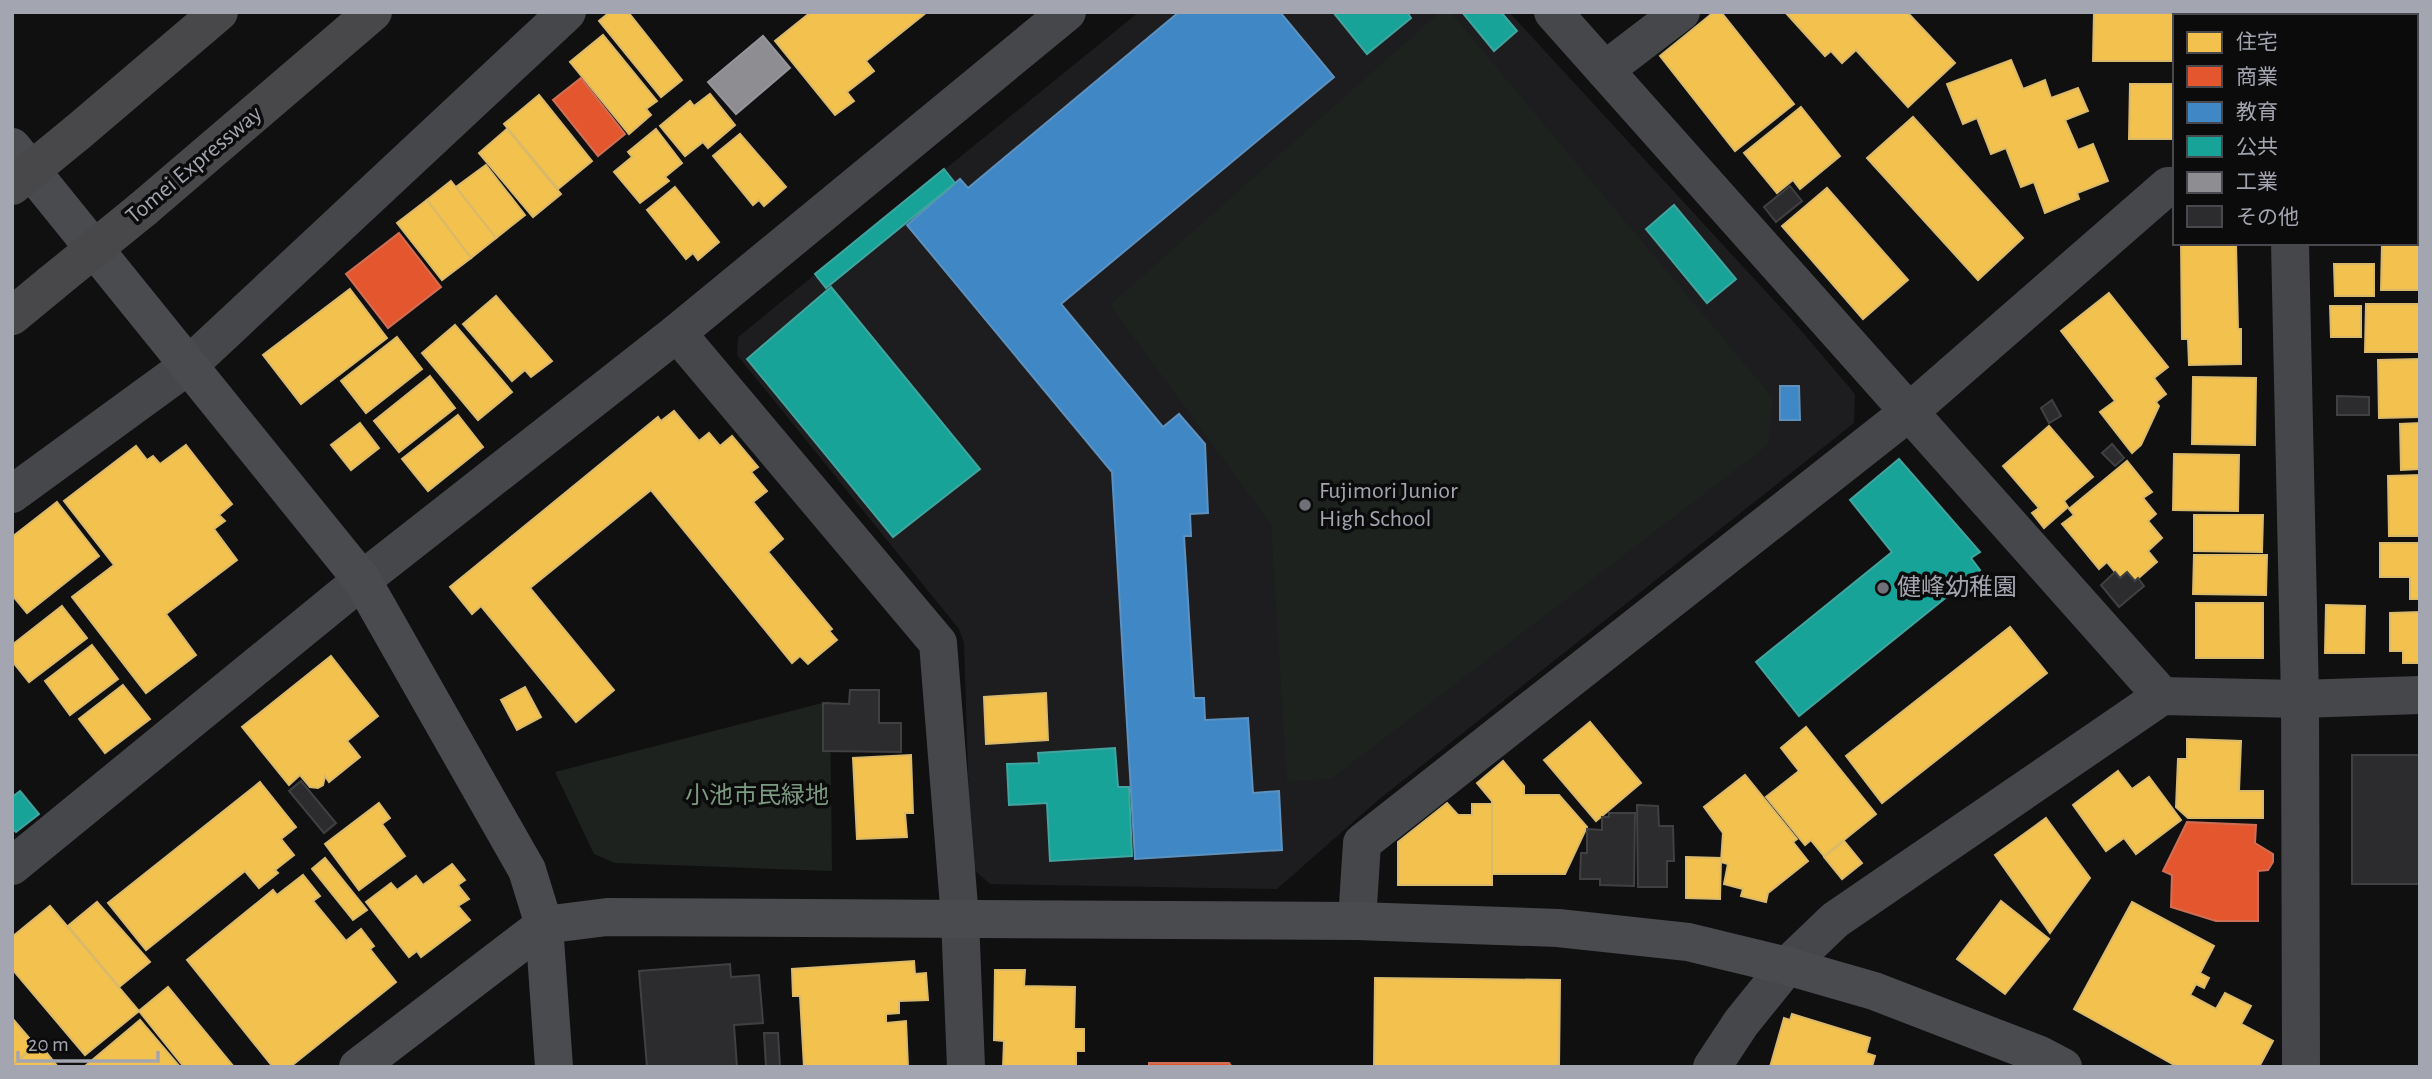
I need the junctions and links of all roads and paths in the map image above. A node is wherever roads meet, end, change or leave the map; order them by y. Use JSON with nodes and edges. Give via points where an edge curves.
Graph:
{"nodes":[{"id":1,"x":219,"y":12,"type":"edge"},
{"id":2,"x":373,"y":12,"type":"edge"},
{"id":3,"x":567,"y":12,"type":"edge"},
{"id":4,"x":1067,"y":12,"type":"edge"},
{"id":5,"x":1553,"y":12,"type":"edge"},
{"id":6,"x":1681,"y":12,"type":"edge"},
{"id":7,"x":1605,"y":70,"type":"junction"},
{"id":8,"x":12,"y":147,"type":"edge"},
{"id":9,"x":12,"y":186,"type":"edge"},
{"id":10,"x":2173,"y":186,"type":"edge"},
{"id":11,"x":2290,"y":245,"type":"edge"},
{"id":12,"x":12,"y":316,"type":"edge"},
{"id":13,"x":677,"y":332,"type":"junction"},
{"id":14,"x":189,"y":365,"type":"junction"},
{"id":15,"x":1909,"y":412,"type":"junction"},
{"id":16,"x":12,"y":494,"type":"edge"},
{"id":17,"x":362,"y":580,"type":"junction"},
{"id":18,"x":2420,"y":695,"type":"edge"},
{"id":19,"x":2161,"y":696,"type":"junction"},
{"id":20,"x":2300,"y":699,"type":"junction"},
{"id":21,"x":12,"y":866,"type":"edge"},
{"id":22,"x":960,"y":919,"type":"junction"},
{"id":23,"x":1357,"y":920,"type":"junction"},
{"id":24,"x":544,"y":925,"type":"junction"},
{"id":25,"x":1787,"y":966,"type":"junction"},
{"id":26,"x":2046,"y":1063,"type":"edge"},
{"id":27,"x":359,"y":1067,"type":"edge"},
{"id":28,"x":554,"y":1067,"type":"edge"},
{"id":29,"x":967,"y":1067,"type":"edge"},
{"id":30,"x":1712,"y":1067,"type":"edge"},
{"id":31,"x":2301,"y":1067,"type":"edge"}],
"edges":[{"from":1,"to":9,"type":"highway","bridge":true},
{"from":2,"to":12,"type":"highway","name":"Tomei Expressway","bridge":true},
{"from":3,"to":14,"type":"street"},
{"from":4,"to":13,"type":"street"},
{"from":5,"to":7,"type":"street"},
{"from":6,"to":7,"type":"street"},
{"from":7,"to":15,"type":"street"},
{"from":8,"to":14,"type":"street"},
{"from":10,"to":15,"type":"street"},
{"from":11,"to":20,"type":"street"},
{"from":13,"to":17,"type":"street"},
{"from":13,"to":22,"type":"street","via":[[938,643]]},
{"from":14,"to":16,"type":"street"},
{"from":14,"to":17,"type":"street"},
{"from":15,"to":19,"type":"street"},
{"from":15,"to":23,"type":"street","via":[[1362,843]]},
{"from":17,"to":21,"type":"street"},
{"from":17,"to":24,"type":"street","via":[[527,870]]},
{"from":18,"to":20,"type":"street"},
{"from":19,"to":20,"type":"street"},
{"from":19,"to":25,"type":"street","via":[[1835,920]]},
{"from":20,"to":31,"type":"street"},
{"from":22,"to":23,"type":"street"},
{"from":22,"to":24,"type":"street","via":[[607,917]]},
{"from":22,"to":29,"type":"street"},
{"from":23,"to":25,"type":"street","via":[[1558,928],[1688,942]]},
{"from":24,"to":27,"type":"street"},
{"from":24,"to":28,"type":"street"},
{"from":25,"to":26,"type":"street","via":[[1874,991]]},
{"from":25,"to":30,"type":"street"}]}
